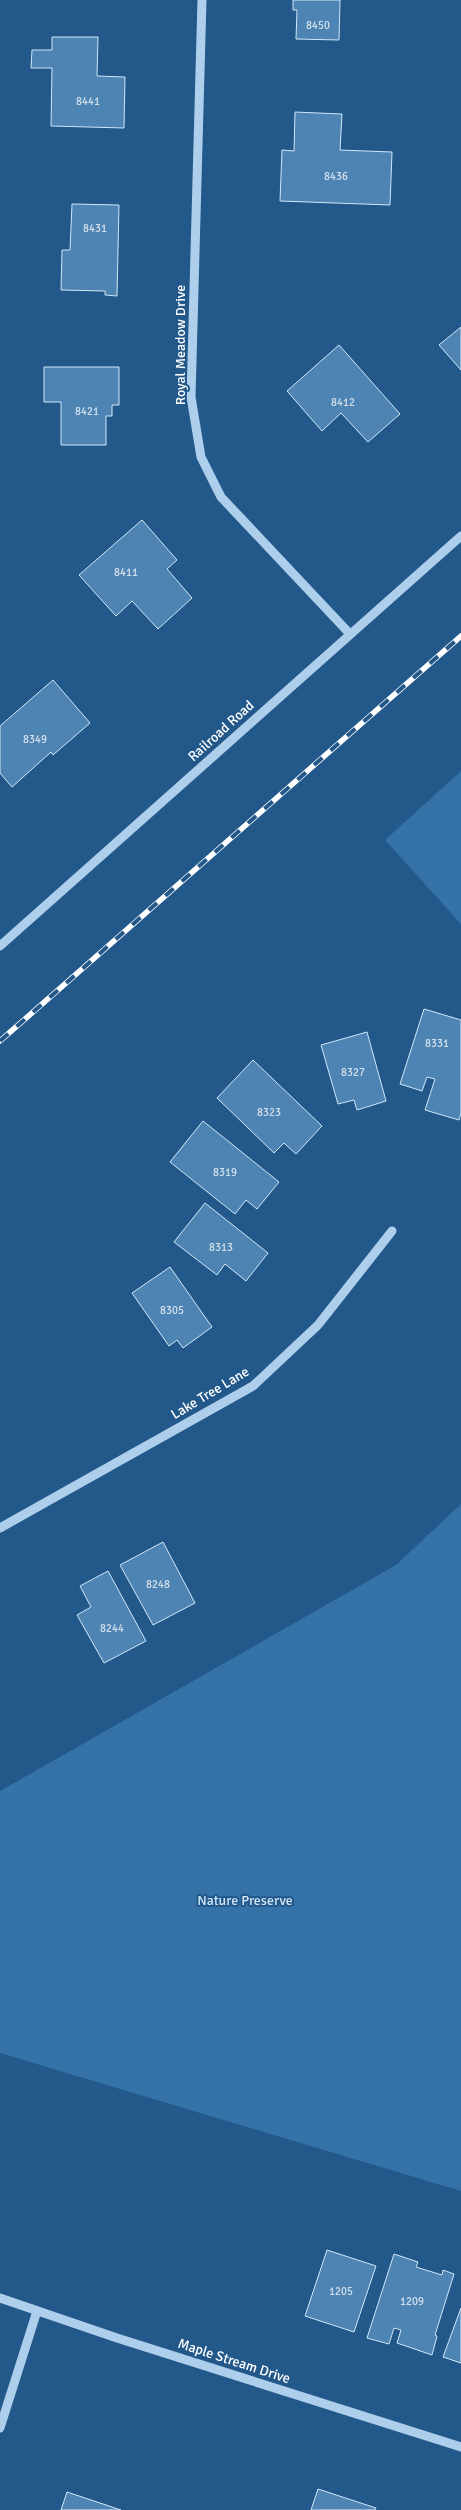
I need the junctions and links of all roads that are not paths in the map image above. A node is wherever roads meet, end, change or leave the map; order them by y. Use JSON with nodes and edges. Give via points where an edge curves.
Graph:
{"nodes":[{"id":1,"x":202,"y":0,"type":"edge"},
{"id":2,"x":461,"y":536,"type":"edge"},
{"id":3,"x":350,"y":634,"type":"junction"},
{"id":4,"x":0,"y":946,"type":"edge"},
{"id":5,"x":392,"y":1231,"type":"dead end"},
{"id":6,"x":0,"y":1528,"type":"edge"},
{"id":7,"x":0,"y":2298,"type":"edge"},
{"id":8,"x":37,"y":2311,"type":"junction"},
{"id":9,"x":0,"y":2428,"type":"edge"},
{"id":10,"x":461,"y":2447,"type":"edge"}],
"edges":[{"from":1,"to":3,"type":"street","name":"Royal Meadow Drive","via":[[191,397],[201,457],[222,497]]},
{"from":2,"to":3,"type":"street","name":"Railroad Road"},
{"from":3,"to":4,"type":"street","name":"Railroad Road"},
{"from":5,"to":6,"type":"street","name":"Lake Tree Lane","via":[[318,1325],[253,1386]]},
{"from":7,"to":8,"type":"street","name":"Maple Stream Drive"},
{"from":8,"to":9,"type":"street"},
{"from":8,"to":10,"type":"street","name":"Maple Stream Drive"}]}
